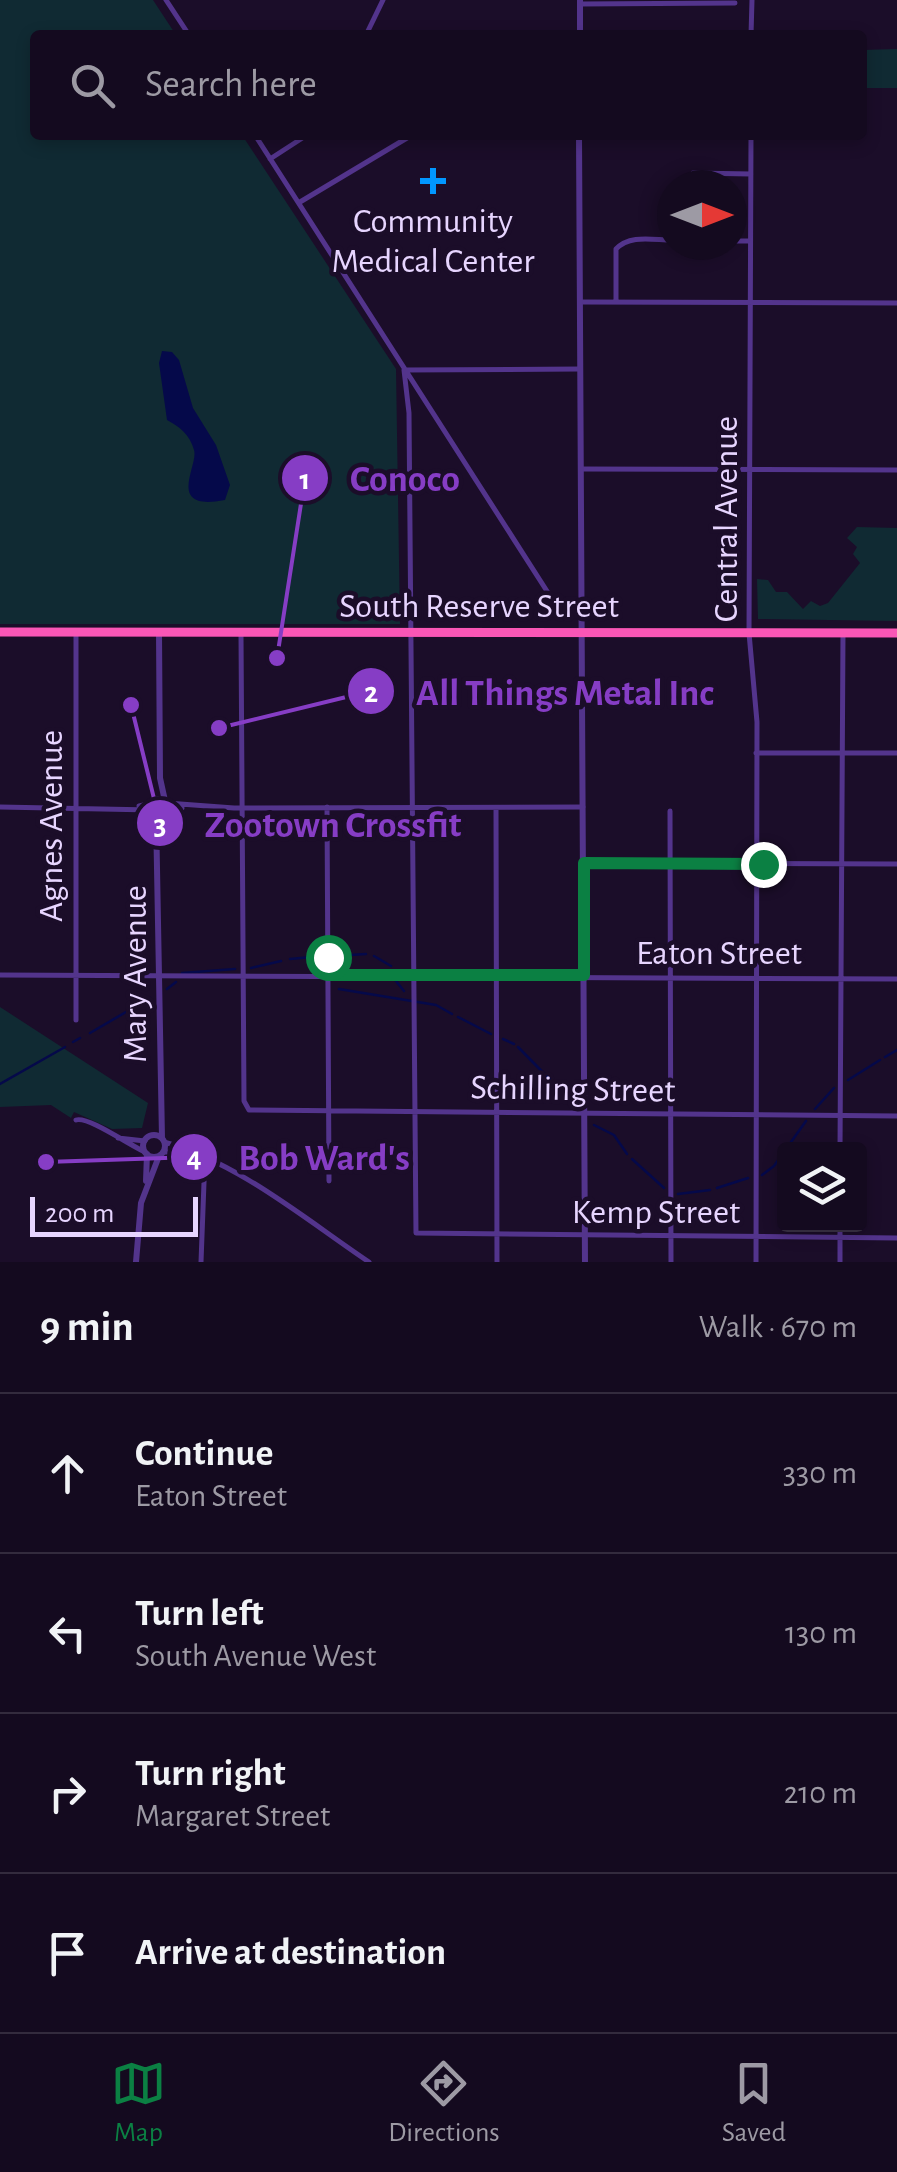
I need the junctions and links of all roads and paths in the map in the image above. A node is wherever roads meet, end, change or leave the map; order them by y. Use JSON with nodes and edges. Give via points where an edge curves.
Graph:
{"nodes":[{"id":1,"x":166,"y":0,"type":"edge"},
{"id":2,"x":384,"y":0,"type":"edge"},
{"id":3,"x":752,"y":0,"type":"edge"},
{"id":4,"x":580,"y":2,"type":"edge"},
{"id":5,"x":735,"y":3,"type":"dead end"},
{"id":6,"x":186,"y":30,"type":"edge"},
{"id":7,"x":369,"y":30,"type":"edge"},
{"id":8,"x":580,"y":30,"type":"edge"},
{"id":9,"x":751,"y":30,"type":"edge"},
{"id":10,"x":258,"y":140,"type":"edge"},
{"id":11,"x":299,"y":140,"type":"edge"},
{"id":12,"x":404,"y":140,"type":"edge"},
{"id":13,"x":579,"y":140,"type":"edge"},
{"id":14,"x":751,"y":140,"type":"edge"},
{"id":15,"x":270,"y":158,"type":"junction"},
{"id":16,"x":747,"y":174,"type":"edge"},
{"id":17,"x":751,"y":174,"type":"junction"},
{"id":18,"x":300,"y":202,"type":"junction"},
{"id":19,"x":657,"y":240,"type":"edge"},
{"id":20,"x":747,"y":242,"type":"edge"},
{"id":21,"x":750,"y":242,"type":"junction"},
{"id":22,"x":616,"y":301,"type":"junction"},
{"id":23,"x":580,"y":302,"type":"junction"},
{"id":24,"x":750,"y":302,"type":"junction"},
{"id":25,"x":897,"y":303,"type":"edge"},
{"id":26,"x":580,"y":369,"type":"junction"},
{"id":27,"x":404,"y":370,"type":"junction"},
{"id":28,"x":581,"y":469,"type":"junction"},
{"id":29,"x":750,"y":469,"type":"junction"},
{"id":30,"x":897,"y":470,"type":"edge"},
{"id":31,"x":552,"y":599,"type":"dead end"},
{"id":32,"x":0,"y":632,"type":"edge"},
{"id":33,"x":76,"y":632,"type":"junction"},
{"id":34,"x":158,"y":632,"type":"junction"},
{"id":35,"x":241,"y":632,"type":"junction"},
{"id":36,"x":411,"y":632,"type":"junction"},
{"id":37,"x":581,"y":632,"type":"junction"},
{"id":38,"x":750,"y":633,"type":"junction"},
{"id":39,"x":842,"y":633,"type":"junction"},
{"id":40,"x":897,"y":633,"type":"edge"},
{"id":41,"x":841,"y":752,"type":"junction"},
{"id":42,"x":756,"y":753,"type":"junction"},
{"id":43,"x":897,"y":753,"type":"edge"},
{"id":44,"x":160,"y":807,"type":"junction"},
{"id":45,"x":327,"y":807,"type":"junction"},
{"id":46,"x":583,"y":807,"type":"junction"},
{"id":47,"x":0,"y":808,"type":"edge"},
{"id":48,"x":76,"y":808,"type":"junction"},
{"id":49,"x":242,"y":808,"type":"junction"},
{"id":50,"x":412,"y":808,"type":"junction"},
{"id":51,"x":496,"y":808,"type":"junction"},
{"id":52,"x":670,"y":810,"type":"dead end"},
{"id":53,"x":584,"y":863,"type":"junction"},
{"id":54,"x":670,"y":863,"type":"junction"},
{"id":55,"x":756,"y":863,"type":"junction"},
{"id":56,"x":841,"y":864,"type":"junction"},
{"id":57,"x":897,"y":864,"type":"edge"},
{"id":58,"x":0,"y":975,"type":"edge"},
{"id":59,"x":328,"y":975,"type":"junction"},
{"id":60,"x":414,"y":975,"type":"junction"},
{"id":61,"x":584,"y":975,"type":"junction"},
{"id":62,"x":244,"y":976,"type":"junction"},
{"id":63,"x":497,"y":976,"type":"junction"},
{"id":64,"x":757,"y":976,"type":"junction"},
{"id":65,"x":75,"y":977,"type":"junction"},
{"id":66,"x":160,"y":977,"type":"junction"},
{"id":67,"x":671,"y":978,"type":"junction"},
{"id":68,"x":840,"y":978,"type":"junction"},
{"id":69,"x":897,"y":978,"type":"edge"},
{"id":70,"x":76,"y":1020,"type":"dead end"},
{"id":71,"x":158,"y":1106,"type":"junction"},
{"id":72,"x":413,"y":1110,"type":"junction"},
{"id":73,"x":498,"y":1110,"type":"junction"},
{"id":74,"x":584,"y":1111,"type":"junction"},
{"id":75,"x":330,"y":1112,"type":"junction"},
{"id":76,"x":755,"y":1114,"type":"junction"},
{"id":77,"x":671,"y":1115,"type":"junction"},
{"id":78,"x":840,"y":1116,"type":"junction"},
{"id":79,"x":897,"y":1116,"type":"edge"},
{"id":80,"x":76,"y":1120,"type":"dead end"},
{"id":81,"x":115,"y":1138,"type":"junction"},
{"id":82,"x":147,"y":1138,"type":"junction"},
{"id":83,"x":163,"y":1140,"type":"junction"},
{"id":84,"x":840,"y":1142,"type":"edge"},
{"id":85,"x":146,"y":1153,"type":"junction"},
{"id":86,"x":161,"y":1154,"type":"junction"},
{"id":87,"x":205,"y":1156,"type":"junction"},
{"id":88,"x":329,"y":1181,"type":"dead end"},
{"id":89,"x":145,"y":1185,"type":"junction"},
{"id":90,"x":840,"y":1232,"type":"edge"},
{"id":91,"x":497,"y":1236,"type":"junction"},
{"id":92,"x":584,"y":1236,"type":"junction"},
{"id":93,"x":670,"y":1236,"type":"junction"},
{"id":94,"x":756,"y":1237,"type":"junction"},
{"id":95,"x":840,"y":1238,"type":"junction"},
{"id":96,"x":897,"y":1238,"type":"edge"},
{"id":97,"x":136,"y":1262,"type":"edge"},
{"id":98,"x":202,"y":1262,"type":"edge"},
{"id":99,"x":369,"y":1262,"type":"edge"},
{"id":100,"x":497,"y":1262,"type":"edge"},
{"id":101,"x":585,"y":1262,"type":"edge"},
{"id":102,"x":670,"y":1262,"type":"edge"},
{"id":103,"x":756,"y":1262,"type":"edge"},
{"id":104,"x":840,"y":1262,"type":"edge"}],
"edges":[{"from":1,"to":6,"type":"street"},
{"from":2,"to":7,"type":"street"},
{"from":3,"to":9,"type":"street"},
{"from":4,"to":5,"type":"street"},
{"from":4,"to":8,"type":"street"},
{"from":10,"to":15,"type":"street"},
{"from":11,"to":15,"type":"street"},
{"from":12,"to":18,"type":"street"},
{"from":13,"to":23,"type":"street"},
{"from":14,"to":17,"type":"street","name":"Central Avenue"},
{"from":15,"to":18,"type":"street"},
{"from":16,"to":17,"type":"street"},
{"from":17,"to":21,"type":"street","name":"Central Avenue"},
{"from":18,"to":27,"type":"street"},
{"from":19,"to":22,"type":"street","via":[[632,240],[616,249]]},
{"from":20,"to":21,"type":"street"},
{"from":21,"to":24,"type":"street","name":"Central Avenue"},
{"from":22,"to":23,"type":"street"},
{"from":22,"to":24,"type":"street"},
{"from":23,"to":26,"type":"street"},
{"from":24,"to":25,"type":"street"},
{"from":24,"to":29,"type":"street","name":"Central Avenue"},
{"from":26,"to":27,"type":"street"},
{"from":26,"to":28,"type":"street"},
{"from":27,"to":31,"type":"street"},
{"from":27,"to":36,"type":"street"},
{"from":28,"to":29,"type":"street"},
{"from":28,"to":37,"type":"street"},
{"from":29,"to":30,"type":"street"},
{"from":29,"to":38,"type":"street","name":"Central Avenue"},
{"from":32,"to":33,"type":"highway","name":"South Reserve Street"},
{"from":33,"to":34,"type":"highway","name":"South Reserve Street"},
{"from":33,"to":48,"type":"street","name":"Agnes Avenue"},
{"from":34,"to":35,"type":"highway","name":"South Reserve Street"},
{"from":34,"to":44,"type":"street","name":"Mary Avenue"},
{"from":35,"to":36,"type":"highway","name":"South Reserve Street"},
{"from":35,"to":49,"type":"street"},
{"from":36,"to":37,"type":"highway","name":"South Reserve Street"},
{"from":36,"to":50,"type":"street"},
{"from":37,"to":38,"type":"highway","name":"South Reserve Street"},
{"from":37,"to":46,"type":"street"},
{"from":38,"to":39,"type":"highway","name":"South Reserve Street"},
{"from":38,"to":42,"type":"street","name":"Central Avenue"},
{"from":39,"to":40,"type":"highway","name":"South Reserve Street"},
{"from":39,"to":41,"type":"street"},
{"from":41,"to":42,"type":"street"},
{"from":41,"to":43,"type":"street"},
{"from":41,"to":56,"type":"street"},
{"from":42,"to":55,"type":"street","name":"Central Avenue"},
{"from":44,"to":48,"type":"street"},
{"from":44,"to":49,"type":"street"},
{"from":44,"to":66,"type":"street","name":"Mary Avenue"},
{"from":45,"to":49,"type":"street"},
{"from":45,"to":50,"type":"street"},
{"from":45,"to":59,"type":"street"},
{"from":46,"to":51,"type":"street"},
{"from":46,"to":53,"type":"street"},
{"from":47,"to":48,"type":"street"},
{"from":48,"to":65,"type":"street","name":"Agnes Avenue"},
{"from":49,"to":62,"type":"street"},
{"from":50,"to":51,"type":"street"},
{"from":50,"to":60,"type":"street"},
{"from":51,"to":63,"type":"street"},
{"from":52,"to":54,"type":"street"},
{"from":53,"to":54,"type":"street"},
{"from":53,"to":61,"type":"street"},
{"from":54,"to":55,"type":"street"},
{"from":54,"to":67,"type":"street"},
{"from":55,"to":56,"type":"street"},
{"from":55,"to":64,"type":"street","name":"Central Avenue"},
{"from":56,"to":57,"type":"street"},
{"from":56,"to":68,"type":"street"},
{"from":58,"to":65,"type":"street","name":"Eaton Street"},
{"from":59,"to":60,"type":"street","name":"Eaton Street"},
{"from":59,"to":62,"type":"street","name":"Eaton Street"},
{"from":59,"to":75,"type":"street"},
{"from":60,"to":63,"type":"street","name":"Eaton Street"},
{"from":60,"to":72,"type":"street"},
{"from":61,"to":63,"type":"street","name":"Eaton Street"},
{"from":61,"to":67,"type":"street","name":"Eaton Street"},
{"from":61,"to":74,"type":"street"},
{"from":62,"to":66,"type":"street","name":"Eaton Street"},
{"from":62,"to":75,"type":"street","name":"Schilling Street","via":[[249,1110]]},
{"from":63,"to":73,"type":"street"},
{"from":64,"to":67,"type":"street","name":"Eaton Street"},
{"from":64,"to":68,"type":"street","name":"Eaton Street"},
{"from":64,"to":76,"type":"street","name":"Central Avenue"},
{"from":65,"to":66,"type":"street","name":"Eaton Street"},
{"from":65,"to":70,"type":"street","name":"Agnes Avenue"},
{"from":66,"to":71,"type":"street","name":"Mary Avenue"},
{"from":67,"to":77,"type":"street"},
{"from":68,"to":69,"type":"street","name":"Eaton Street"},
{"from":68,"to":78,"type":"street"},
{"from":71,"to":82,"type":"street","name":"Mary Avenue"},
{"from":71,"to":83,"type":"street","name":"Mary Avenue"},
{"from":72,"to":73,"type":"street","name":"Schilling Street"},
{"from":72,"to":75,"type":"street","name":"Schilling Street"},
{"from":72,"to":91,"type":"street","name":"Kemp Street","via":[[416,1233]]},
{"from":73,"to":74,"type":"street","name":"Schilling Street"},
{"from":73,"to":91,"type":"street"},
{"from":74,"to":77,"type":"street","name":"Schilling Street"},
{"from":74,"to":92,"type":"street"},
{"from":75,"to":88,"type":"street"},
{"from":76,"to":77,"type":"street","name":"Schilling Street"},
{"from":76,"to":78,"type":"street","name":"Schilling Street"},
{"from":76,"to":94,"type":"street","name":"Central Avenue"},
{"from":77,"to":93,"type":"street"},
{"from":78,"to":79,"type":"street","name":"Schilling Street"},
{"from":78,"to":84,"type":"street"},
{"from":80,"to":81,"type":"street","via":[[88,1120]]},
{"from":81,"to":82,"type":"street"},
{"from":81,"to":85,"type":"street"},
{"from":82,"to":83,"type":"street"},
{"from":82,"to":85,"type":"street","name":"Mary Avenue"},
{"from":83,"to":86,"type":"street","name":"Mary Avenue"},
{"from":83,"to":87,"type":"street"},
{"from":85,"to":86,"type":"street"},
{"from":85,"to":89,"type":"street"},
{"from":86,"to":87,"type":"street"},
{"from":86,"to":89,"type":"street"},
{"from":87,"to":98,"type":"street"},
{"from":87,"to":99,"type":"street"},
{"from":89,"to":97,"type":"street"},
{"from":90,"to":95,"type":"street"},
{"from":91,"to":92,"type":"street","name":"Kemp Street"},
{"from":91,"to":100,"type":"street"},
{"from":92,"to":93,"type":"street","name":"Kemp Street"},
{"from":92,"to":101,"type":"street"},
{"from":93,"to":94,"type":"street","name":"Kemp Street"},
{"from":93,"to":102,"type":"street"},
{"from":94,"to":95,"type":"street","name":"Kemp Street"},
{"from":94,"to":103,"type":"street","name":"Central Avenue"},
{"from":95,"to":96,"type":"street","name":"Kemp Street"},
{"from":95,"to":104,"type":"street"}]}
